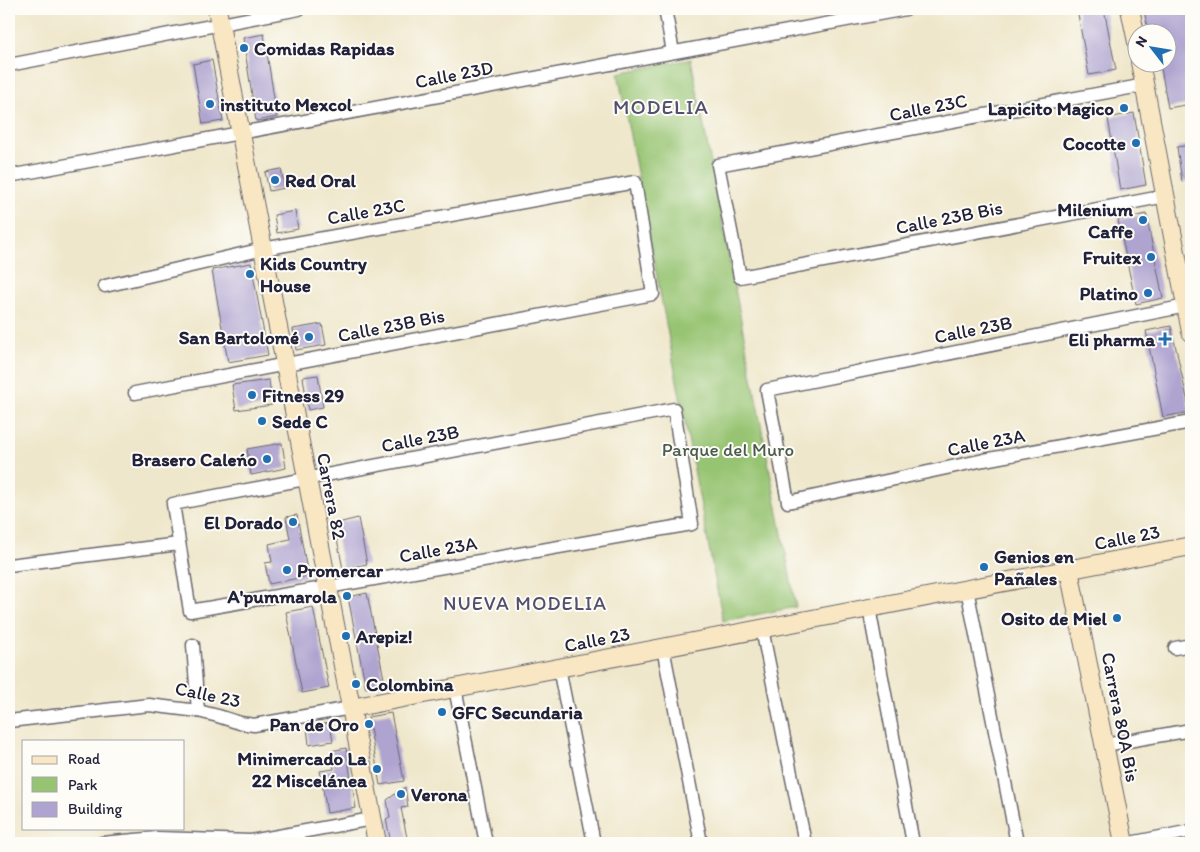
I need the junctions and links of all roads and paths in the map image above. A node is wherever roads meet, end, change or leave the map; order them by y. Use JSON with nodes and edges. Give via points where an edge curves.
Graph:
{"nodes":[{"id":1,"x":298,"y":9,"type":"edge"},
{"id":2,"x":665,"y":9,"type":"edge"},
{"id":3,"x":906,"y":9,"type":"edge"},
{"id":4,"x":1130,"y":9,"type":"edge"},
{"id":5,"x":219,"y":16,"type":"edge"},
{"id":6,"x":1133,"y":22,"type":"edge"},
{"id":7,"x":673,"y":52,"type":"junction"},
{"id":8,"x":9,"y":64,"type":"edge"},
{"id":9,"x":1142,"y":72,"type":"edge"},
{"id":10,"x":1145,"y":85,"type":"junction"},
{"id":11,"x":241,"y":133,"type":"junction"},
{"id":12,"x":9,"y":176,"type":"edge"},
{"id":13,"x":1166,"y":196,"type":"junction"},
{"id":14,"x":263,"y":249,"type":"junction"},
{"id":15,"x":740,"y":277,"type":"joint"},
{"id":16,"x":105,"y":286,"type":"dead end"},
{"id":17,"x":654,"y":294,"type":"joint"},
{"id":18,"x":1186,"y":306,"type":"junction"},
{"id":19,"x":1191,"y":332,"type":"edge"},
{"id":20,"x":285,"y":365,"type":"junction"},
{"id":21,"x":135,"y":393,"type":"dead end"},
{"id":22,"x":1191,"y":422,"type":"edge"},
{"id":23,"x":307,"y":479,"type":"junction"},
{"id":24,"x":788,"y":502,"type":"joint"},
{"id":25,"x":692,"y":524,"type":"joint"},
{"id":26,"x":179,"y":544,"type":"junction"},
{"id":27,"x":1191,"y":546,"type":"edge"},
{"id":28,"x":9,"y":565,"type":"edge"},
{"id":29,"x":1069,"y":570,"type":"junction"},
{"id":30,"x":328,"y":587,"type":"junction"},
{"id":31,"x":967,"y":589,"type":"junction"},
{"id":32,"x":869,"y":608,"type":"junction"},
{"id":33,"x":762,"y":629,"type":"junction"},
{"id":34,"x":193,"y":645,"type":"dead end"},
{"id":35,"x":1191,"y":645,"type":"edge"},
{"id":36,"x":663,"y":648,"type":"junction"},
{"id":37,"x":1175,"y":648,"type":"dead end"},
{"id":38,"x":559,"y":668,"type":"junction"},
{"id":39,"x":455,"y":688,"type":"junction"},
{"id":40,"x":351,"y":708,"type":"junction"},
{"id":41,"x":198,"y":711,"type":"junction"},
{"id":42,"x":9,"y":721,"type":"edge"},
{"id":43,"x":1191,"y":730,"type":"edge"},
{"id":44,"x":1105,"y":745,"type":"junction"},
{"id":45,"x":372,"y":819,"type":"junction"},
{"id":46,"x":1191,"y":831,"type":"edge"},
{"id":47,"x":102,"y":843,"type":"edge"},
{"id":48,"x":377,"y":843,"type":"edge"},
{"id":49,"x":486,"y":843,"type":"edge"},
{"id":50,"x":594,"y":843,"type":"edge"},
{"id":51,"x":701,"y":843,"type":"edge"},
{"id":52,"x":805,"y":843,"type":"edge"},
{"id":53,"x":913,"y":843,"type":"edge"},
{"id":54,"x":1017,"y":843,"type":"edge"},
{"id":55,"x":1124,"y":843,"type":"edge"},
{"id":56,"x":1130,"y":843,"type":"edge"}],
"edges":[{"from":1,"to":5,"type":"street"},
{"from":2,"to":7,"type":"street"},
{"from":3,"to":7,"type":"street","name":"Calle 23D"},
{"from":4,"to":6,"type":"street"},
{"from":5,"to":8,"type":"street"},
{"from":5,"to":11,"type":"street","name":"Carrera 82"},
{"from":7,"to":11,"type":"street","name":"Calle 23D"},
{"from":9,"to":10,"type":"street"},
{"from":10,"to":13,"type":"street"},
{"from":10,"to":15,"type":"street","name":"Calle 23C","via":[[718,165]]},
{"from":11,"to":12,"type":"street","name":"Calle 23D"},
{"from":11,"to":14,"type":"street","name":"Carrera 82"},
{"from":13,"to":15,"type":"street","name":"Calle 23B Bis"},
{"from":13,"to":18,"type":"street"},
{"from":14,"to":16,"type":"street","name":"Calle 23C"},
{"from":14,"to":17,"type":"street","name":"Calle 23C","via":[[635,182]]},
{"from":14,"to":20,"type":"street","name":"Carrera 82"},
{"from":17,"to":20,"type":"street","name":"Calle 23B Bis"},
{"from":18,"to":19,"type":"street"},
{"from":18,"to":24,"type":"street","name":"Calle 23B","via":[[767,390]]},
{"from":20,"to":21,"type":"street","name":"Calle 23B Bis"},
{"from":20,"to":23,"type":"street","name":"Carrera 82"},
{"from":22,"to":24,"type":"street","name":"Calle 23A","via":[[984,460]]},
{"from":23,"to":25,"type":"street","name":"Calle 23B","via":[[674,409]]},
{"from":23,"to":26,"type":"street","name":"Calle 23B","via":[[173,504]]},
{"from":23,"to":30,"type":"street","name":"Carrera 82"},
{"from":25,"to":30,"type":"street","name":"Calle 23A"},
{"from":26,"to":28,"type":"street"},
{"from":26,"to":30,"type":"street","name":"Calle 23A","via":[[190,611]]},
{"from":27,"to":29,"type":"street","name":"Calle 23"},
{"from":29,"to":31,"type":"street","name":"Calle 23"},
{"from":29,"to":44,"type":"street","name":"Carrera 80A Bis"},
{"from":30,"to":40,"type":"street","name":"Carrera 82"},
{"from":31,"to":32,"type":"street","name":"Calle 23"},
{"from":31,"to":54,"type":"street"},
{"from":32,"to":33,"type":"street","name":"Calle 23"},
{"from":32,"to":53,"type":"street"},
{"from":33,"to":36,"type":"street","name":"Calle 23"},
{"from":33,"to":52,"type":"street"},
{"from":34,"to":41,"type":"street"},
{"from":35,"to":37,"type":"street"},
{"from":36,"to":38,"type":"street","name":"Calle 23"},
{"from":36,"to":51,"type":"street"},
{"from":38,"to":39,"type":"street","name":"Calle 23"},
{"from":38,"to":50,"type":"street"},
{"from":39,"to":40,"type":"street","name":"Calle 23"},
{"from":39,"to":49,"type":"street"},
{"from":40,"to":41,"type":"street","name":"Calle 23","via":[[254,725]]},
{"from":40,"to":45,"type":"street","name":"Carrera 82"},
{"from":41,"to":42,"type":"street","name":"Calle 23","via":[[149,705]]},
{"from":43,"to":44,"type":"street"},
{"from":44,"to":55,"type":"street","name":"Carrera 80A Bis"},
{"from":45,"to":47,"type":"street","via":[[252,841],[157,838]]},
{"from":45,"to":48,"type":"street","name":"Carrera 82"},
{"from":46,"to":56,"type":"street"}]}
